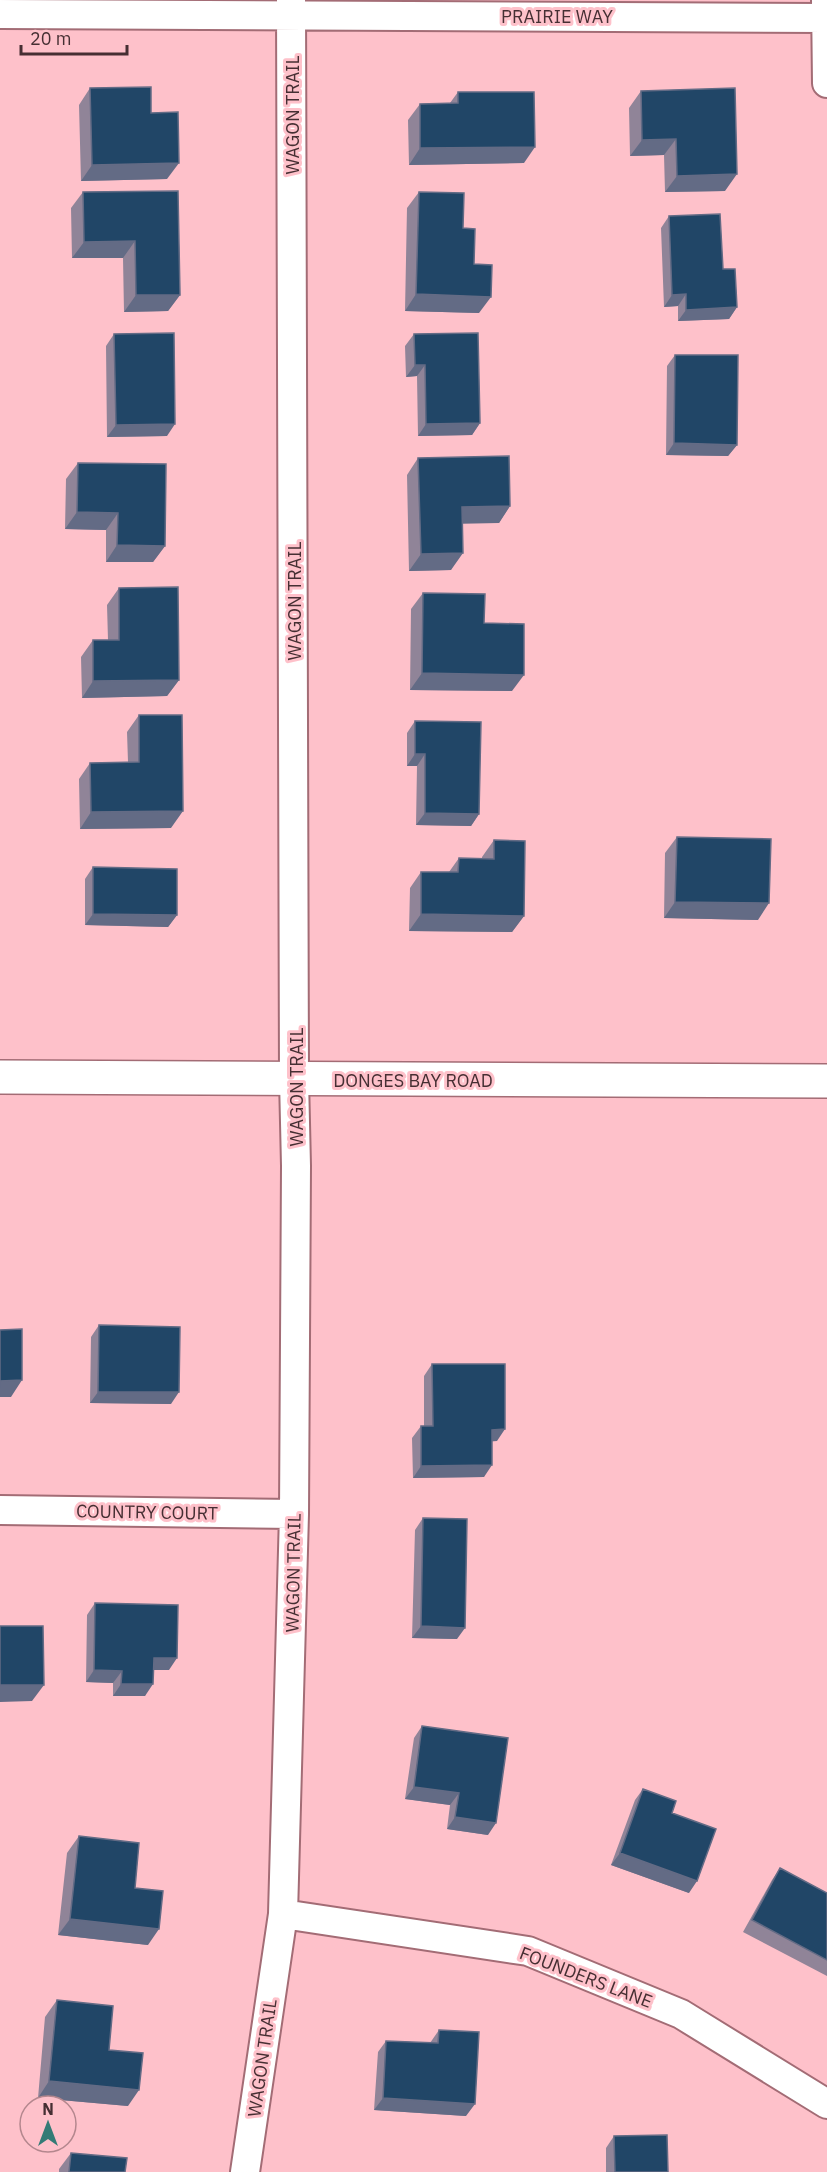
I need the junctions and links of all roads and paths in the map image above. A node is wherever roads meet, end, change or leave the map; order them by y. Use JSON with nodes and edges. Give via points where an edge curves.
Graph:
{"nodes":[{"id":1,"x":291,"y":7,"type":"edge"},
{"id":2,"x":826,"y":9,"type":"edge"},
{"id":3,"x":0,"y":14,"type":"edge"},
{"id":4,"x":827,"y":83,"type":"edge"},
{"id":5,"x":0,"y":1077,"type":"edge"},
{"id":6,"x":294,"y":1079,"type":"junction"},
{"id":7,"x":827,"y":1081,"type":"edge"},
{"id":8,"x":0,"y":1510,"type":"edge"},
{"id":9,"x":294,"y":1514,"type":"junction"},
{"id":10,"x":284,"y":1914,"type":"junction"},
{"id":11,"x":827,"y":2104,"type":"edge"},
{"id":12,"x":245,"y":2172,"type":"edge"}],
"edges":[{"from":1,"to":2,"type":"street","name":"PRAIRIE WAY"},
{"from":1,"to":3,"type":"street","name":"PRAIRIE WAY"},
{"from":1,"to":6,"type":"street","name":"WAGON TRAIL"},
{"from":2,"to":4,"type":"street"},
{"from":5,"to":6,"type":"street","name":"DONGES BAY ROAD"},
{"from":6,"to":7,"type":"street","name":"DONGES BAY ROAD"},
{"from":6,"to":9,"type":"street","name":"WAGON TRAIL"},
{"from":8,"to":9,"type":"street","name":"COUNTRY COURT"},
{"from":9,"to":10,"type":"street","name":"WAGON TRAIL"},
{"from":10,"to":11,"type":"street","name":"FOUNDERS LANE","via":[[528,1950],[681,2014]]},
{"from":10,"to":12,"type":"street","name":"WAGON TRAIL"}]}
